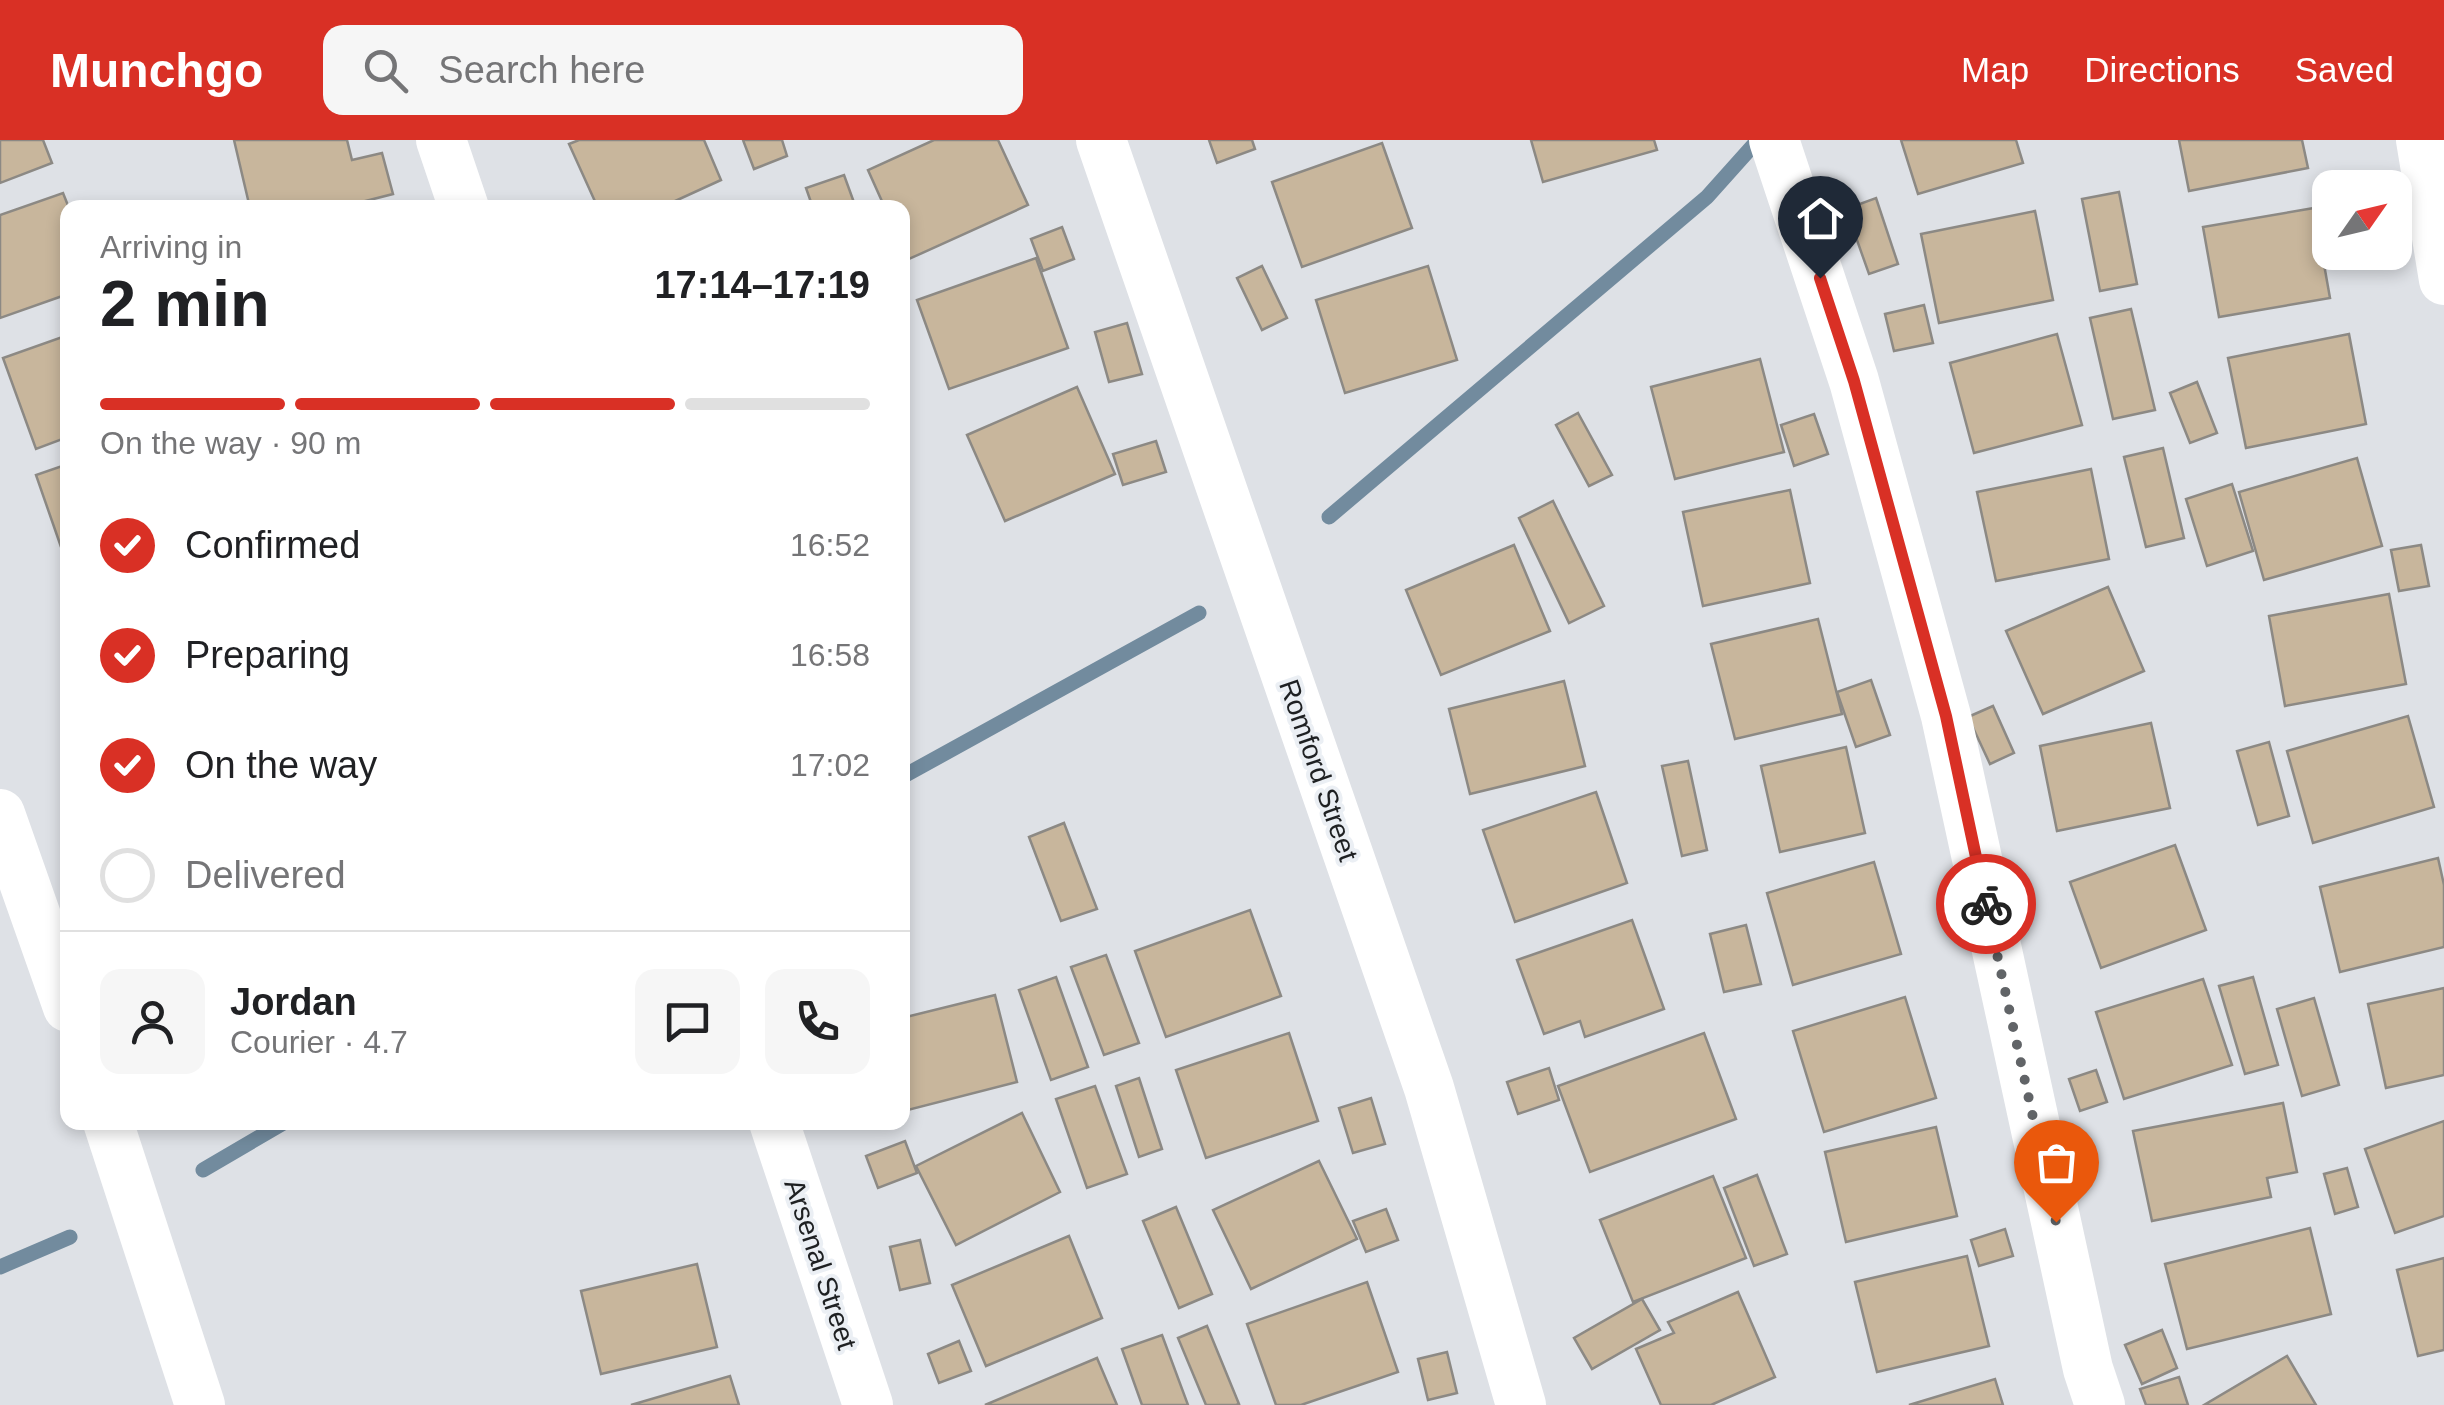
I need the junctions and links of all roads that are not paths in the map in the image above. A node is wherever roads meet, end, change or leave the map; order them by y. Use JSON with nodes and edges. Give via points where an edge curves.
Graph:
{"nodes":[{"id":1,"x":441,"y":140,"type":"edge"},
{"id":2,"x":1101,"y":140,"type":"edge"},
{"id":3,"x":1774,"y":140,"type":"edge"},
{"id":4,"x":2420,"y":140,"type":"edge"},
{"id":5,"x":461,"y":200,"type":"edge"},
{"id":6,"x":2444,"y":280,"type":"edge"},
{"id":7,"x":0,"y":814,"type":"edge"},
{"id":8,"x":60,"y":983,"type":"edge"},
{"id":9,"x":111,"y":1130,"type":"edge"},
{"id":10,"x":777,"y":1130,"type":"edge"},
{"id":11,"x":200,"y":1405,"type":"edge"},
{"id":12,"x":868,"y":1405,"type":"edge"},
{"id":13,"x":1521,"y":1405,"type":"edge"},
{"id":14,"x":2100,"y":1405,"type":"edge"}],
"edges":[{"from":1,"to":5,"type":"street"},
{"from":2,"to":13,"type":"street","name":"Romford Street","via":[[1429,1088]]},
{"from":3,"to":14,"type":"street","via":[[1854,381],[1946,716]]},
{"from":4,"to":6,"type":"street"},
{"from":7,"to":8,"type":"street"},
{"from":9,"to":11,"type":"street"},
{"from":10,"to":12,"type":"street","name":"Arsenal Street"}]}
